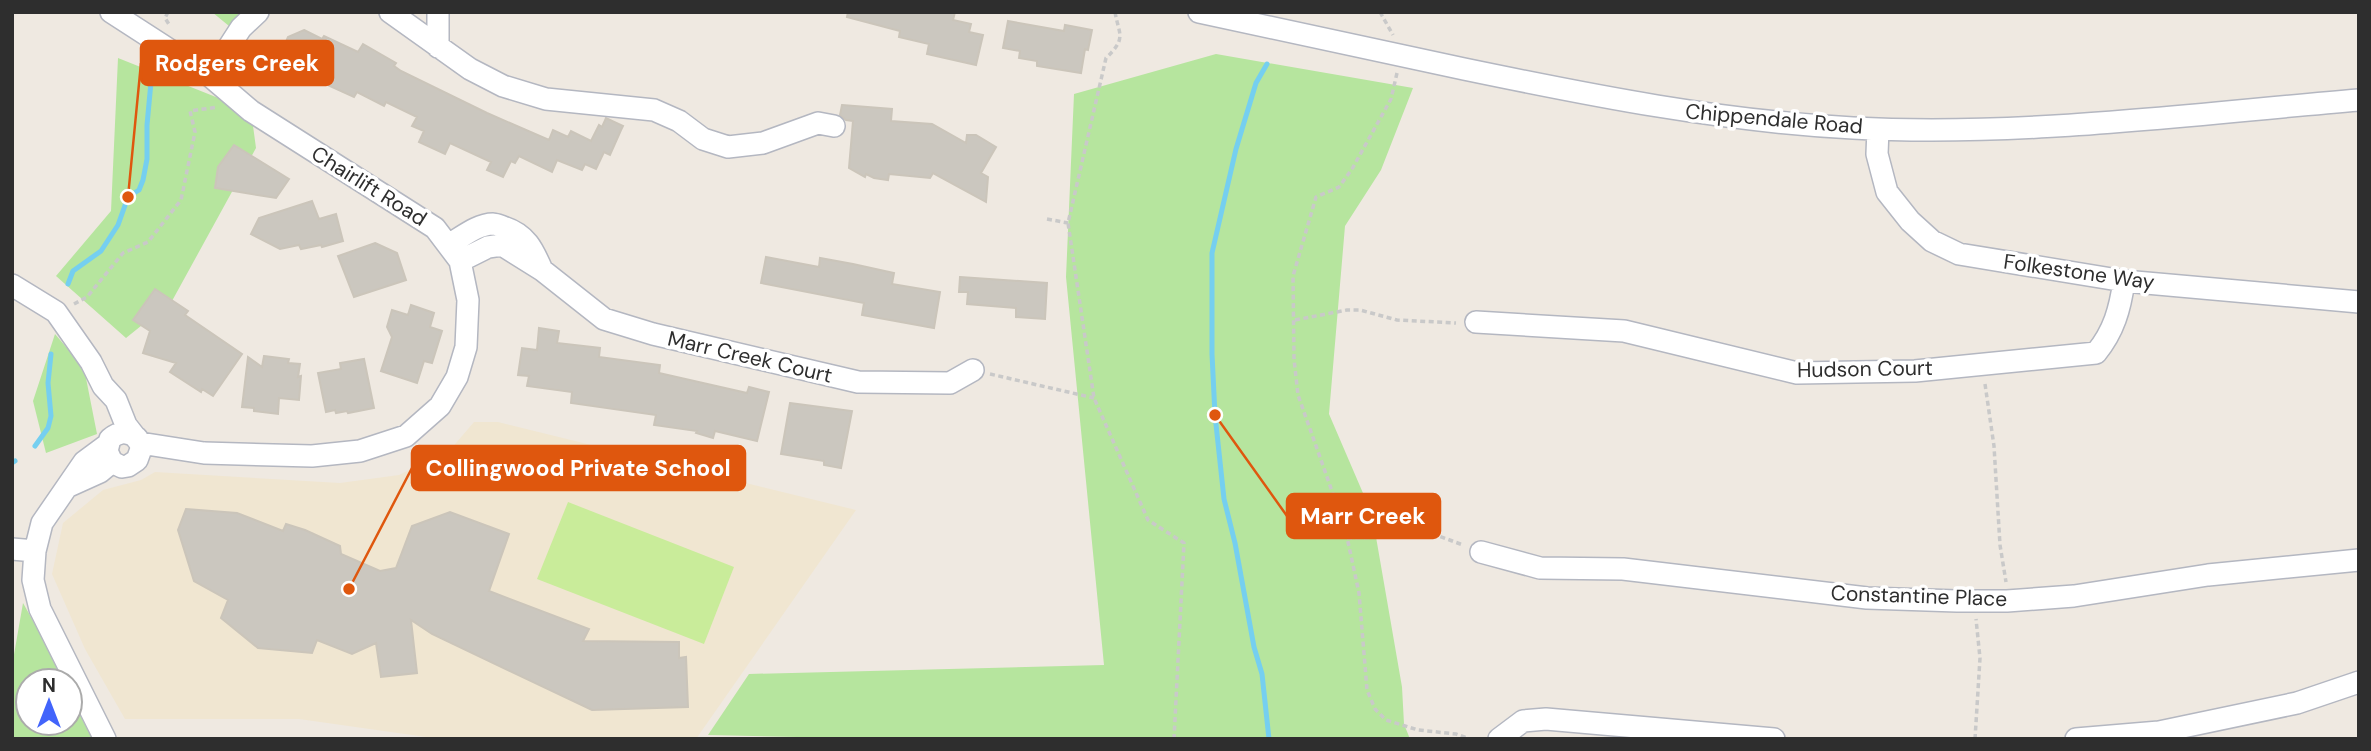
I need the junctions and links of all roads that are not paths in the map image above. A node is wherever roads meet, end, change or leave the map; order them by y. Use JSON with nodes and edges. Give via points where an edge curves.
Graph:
{"nodes":[{"id":1,"x":111,"y":12,"type":"edge"},
{"id":2,"x":258,"y":12,"type":"edge"},
{"id":3,"x":390,"y":12,"type":"edge"},
{"id":4,"x":438,"y":12,"type":"edge"},
{"id":5,"x":1199,"y":12,"type":"edge"},
{"id":6,"x":438,"y":47,"type":"junction"},
{"id":7,"x":210,"y":76,"type":"junction"},
{"id":8,"x":2359,"y":100,"type":"edge"},
{"id":9,"x":834,"y":126,"type":"dead end"},
{"id":10,"x":1878,"y":129,"type":"junction"},
{"id":11,"x":454,"y":253,"type":"junction"},
{"id":12,"x":2124,"y":281,"type":"junction"},
{"id":13,"x":12,"y":285,"type":"edge"},
{"id":14,"x":2359,"y":302,"type":"edge"},
{"id":15,"x":1476,"y":322,"type":"road end"},
{"id":16,"x":974,"y":370,"type":"road end"},
{"id":17,"x":103,"y":386,"type":"junction"},
{"id":18,"x":138,"y":447,"type":"junction"},
{"id":19,"x":110,"y":448,"type":"junction"},
{"id":20,"x":12,"y":549,"type":"edge"},
{"id":21,"x":35,"y":551,"type":"junction"},
{"id":22,"x":1481,"y":552,"type":"road end"},
{"id":23,"x":2359,"y":560,"type":"edge"},
{"id":24,"x":2359,"y":682,"type":"edge"},
{"id":25,"x":1635,"y":732,"type":"edge"},
{"id":26,"x":105,"y":739,"type":"edge"},
{"id":27,"x":1499,"y":739,"type":"edge"},
{"id":28,"x":1774,"y":739,"type":"edge"},
{"id":29,"x":2076,"y":739,"type":"edge"}],
"edges":[{"from":1,"to":7,"type":"street","name":"Chairlift Road"},
{"from":2,"to":7,"type":"street","via":[[241,28]]},
{"from":3,"to":6,"type":"street"},
{"from":4,"to":6,"type":"street"},
{"from":5,"to":10,"type":"street","name":"Chippendale Road","via":[[1650,107]]},
{"from":6,"to":9,"type":"street","via":[[503,86],[546,99],[654,110],[703,139],[729,147],[763,143],[818,123]]},
{"from":7,"to":11,"type":"street","name":"Chairlift Road","via":[[251,111],[435,228]]},
{"from":8,"to":10,"type":"street","name":"Chippendale Road","via":[[2056,126]]},
{"from":10,"to":12,"type":"street","name":"Folkestone Way","via":[[1877,154],[1887,192],[1932,241],[1959,254]]},
{"from":11,"to":16,"type":"street","name":"Marr Creek Court","via":[[502,245],[604,319],[858,382],[950,383]]},
{"from":11,"to":18,"type":"street","via":[[468,300],[466,347],[457,377],[440,406],[406,436],[360,451],[312,456]]},
{"from":12,"to":14,"type":"street","name":"Folkestone Way"},
{"from":12,"to":15,"type":"street","name":"Hudson Court","via":[[2119,312],[2096,353],[1915,371],[1797,373],[1624,331]]},
{"from":13,"to":17,"type":"street","via":[[56,312]]},
{"from":17,"to":18,"type":"street","via":[[116,400]]},
{"from":17,"to":19,"type":"street"},
{"from":18,"to":19,"type":"street","via":[[127,432],[120,432]]},
{"from":18,"to":19,"type":"street","via":[[128,466],[122,467]]},
{"from":19,"to":21,"type":"street","via":[[100,472],[69,486],[41,523]]},
{"from":20,"to":21,"type":"street"},
{"from":21,"to":26,"type":"street","via":[[33,580],[40,609]]},
{"from":22,"to":23,"type":"street","name":"Constantine Place","via":[[1540,569],[1623,569],[1867,598],[1975,601],[2074,596],[2208,575]]},
{"from":24,"to":29,"type":"street","via":[[2297,703],[2159,732]]},
{"from":25,"to":27,"type":"street","via":[[1546,719],[1523,721]]},
{"from":25,"to":28,"type":"street"}]}
